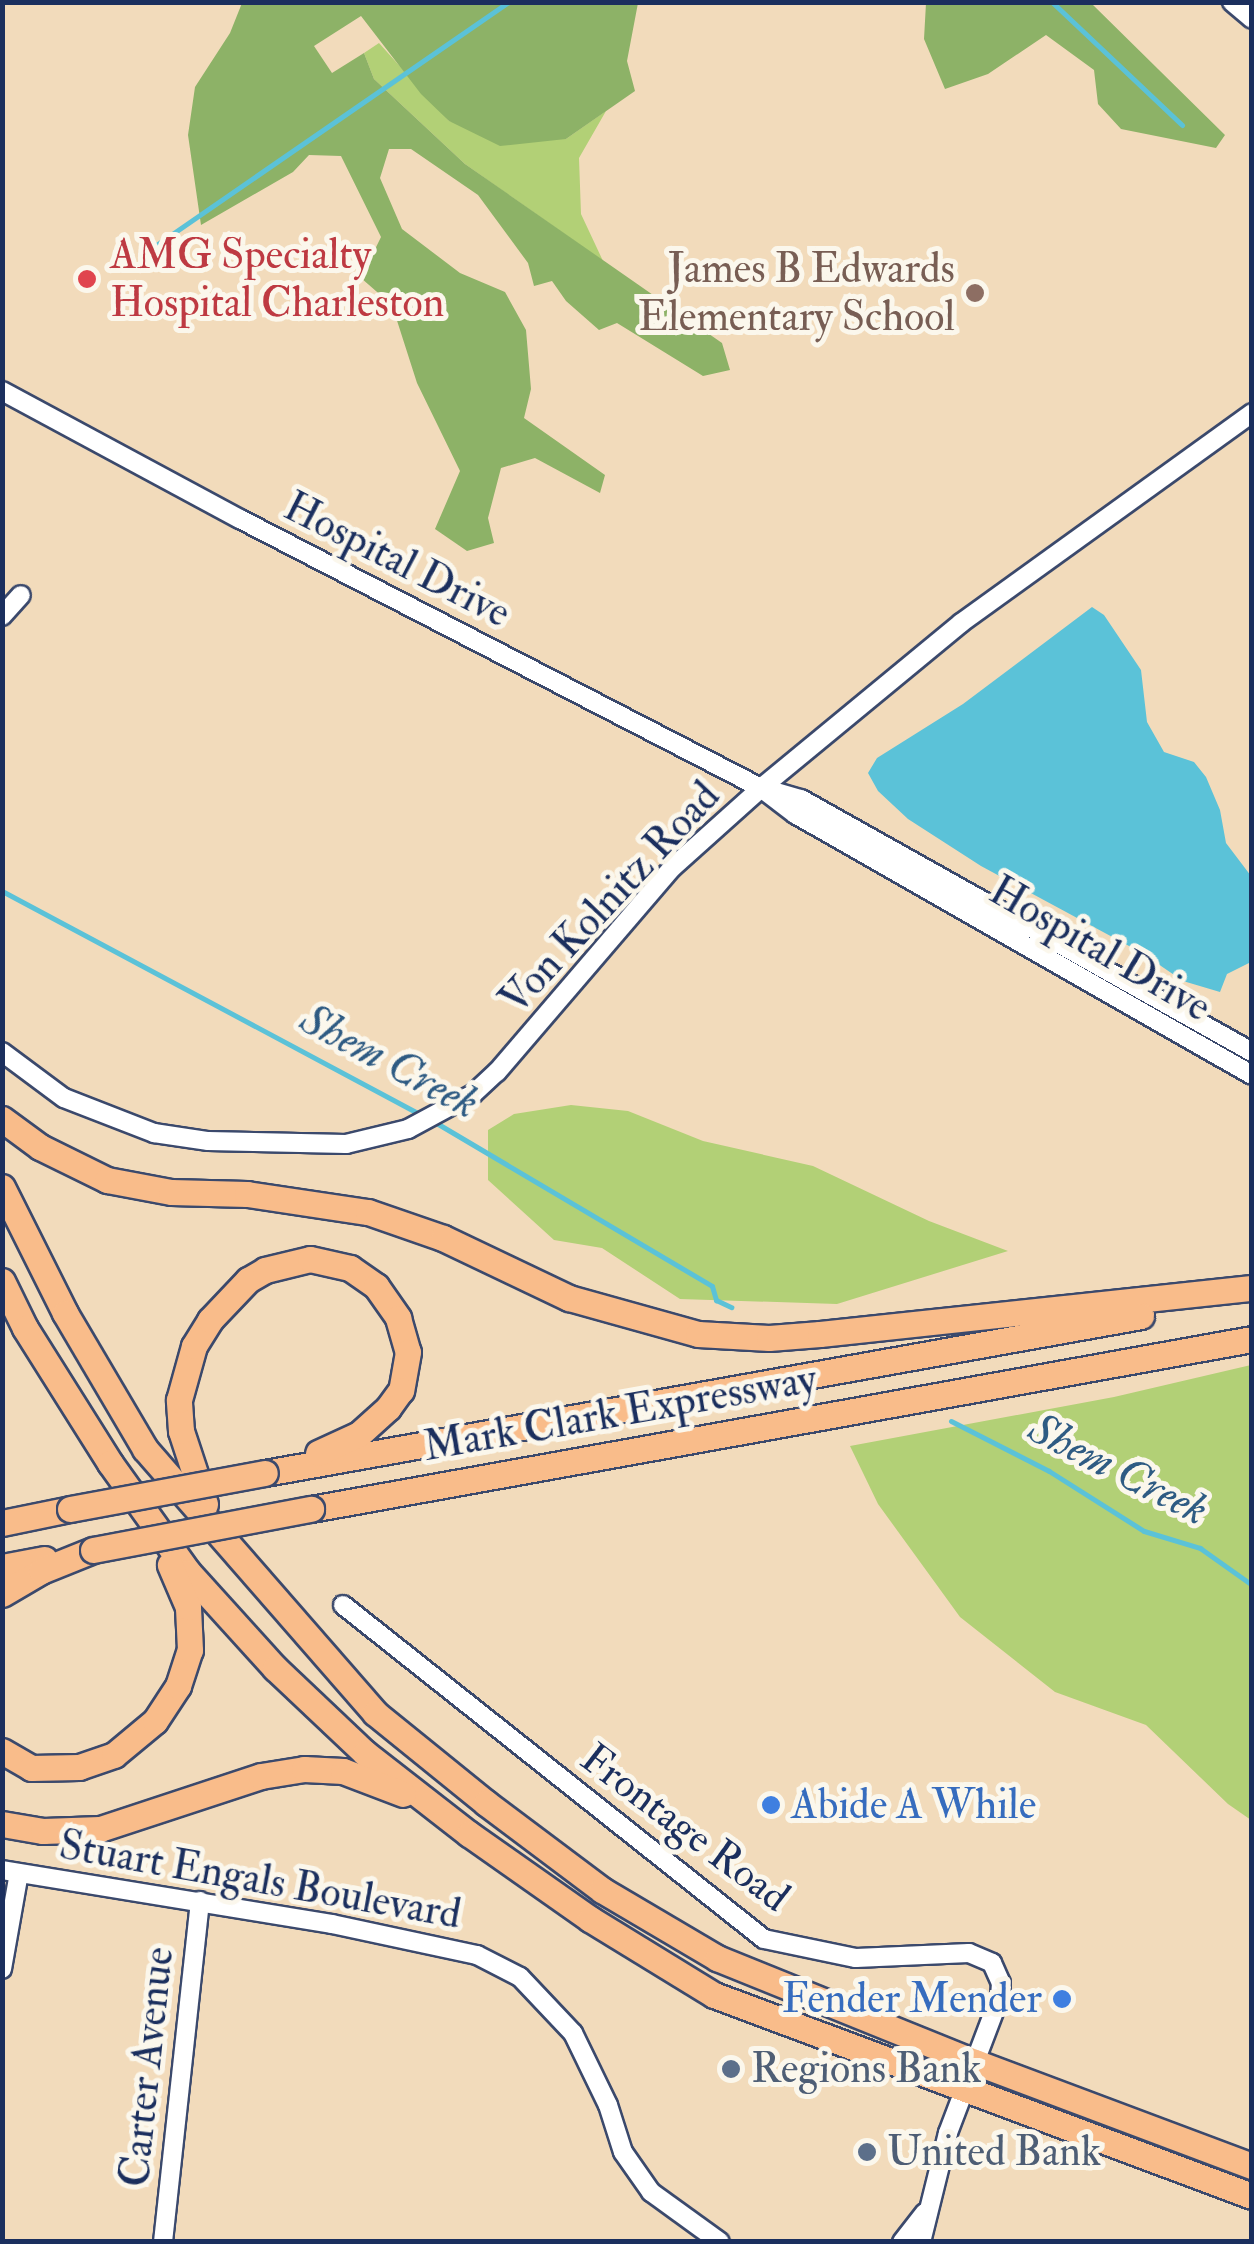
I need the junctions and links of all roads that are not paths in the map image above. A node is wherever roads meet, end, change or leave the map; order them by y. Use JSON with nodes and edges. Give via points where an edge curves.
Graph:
{"nodes":[{"id":1,"x":1232,"y":2,"type":"edge"},
{"id":2,"x":1252,"y":19,"type":"edge"},
{"id":3,"x":2,"y":391,"type":"edge"},
{"id":4,"x":1252,"y":412,"type":"edge"},
{"id":5,"x":21,"y":595,"type":"dead end"},
{"id":6,"x":2,"y":616,"type":"edge"},
{"id":7,"x":761,"y":788,"type":"junction"},
{"id":8,"x":2,"y":1052,"type":"edge"},
{"id":9,"x":1252,"y":1052,"type":"edge"},
{"id":10,"x":1252,"y":1075,"type":"edge"},
{"id":11,"x":2,"y":1119,"type":"edge"},
{"id":12,"x":2,"y":1186,"type":"edge"},
{"id":13,"x":2,"y":1281,"type":"edge"},
{"id":14,"x":1252,"y":1291,"type":"edge"},
{"id":15,"x":25,"y":1328,"type":"junction"},
{"id":16,"x":1252,"y":1339,"type":"edge"},
{"id":17,"x":266,"y":1472,"type":"junction"},
{"id":18,"x":2,"y":1523,"type":"edge"},
{"id":19,"x":224,"y":1545,"type":"junction"},
{"id":20,"x":94,"y":1550,"type":"junction"},
{"id":21,"x":2,"y":1567,"type":"edge"},
{"id":22,"x":2,"y":1594,"type":"edge"},
{"id":23,"x":343,"y":1604,"type":"dead end"},
{"id":24,"x":2,"y":1751,"type":"edge"},
{"id":25,"x":441,"y":1812,"type":"junction"},
{"id":26,"x":2,"y":1824,"type":"edge"},
{"id":27,"x":10,"y":1872,"type":"edge"},
{"id":28,"x":200,"y":1901,"type":"junction"},
{"id":29,"x":2,"y":1969,"type":"edge"},
{"id":30,"x":975,"y":2062,"type":"junction"},
{"id":31,"x":965,"y":2090,"type":"junction"},
{"id":32,"x":1252,"y":2166,"type":"edge"},
{"id":33,"x":1252,"y":2196,"type":"edge"},
{"id":34,"x":929,"y":2209,"type":"junction"},
{"id":35,"x":163,"y":2242,"type":"edge"},
{"id":36,"x":720,"y":2242,"type":"edge"},
{"id":37,"x":902,"y":2242,"type":"edge"},
{"id":38,"x":921,"y":2242,"type":"edge"}],
"edges":[{"from":1,"to":2,"type":"street"},
{"from":3,"to":7,"type":"street","name":"Hospital Drive"},
{"from":4,"to":7,"type":"street","name":"Von Kolnitz Road","via":[[964,621]]},
{"from":5,"to":6,"type":"street"},
{"from":7,"to":8,"type":"street","name":"Von Kolnitz Road","via":[[674,868],[497,1072],[473,1094],[408,1129],[346,1144],[154,1133],[64,1098]]},
{"from":7,"to":9,"type":"street","name":"Hospital Drive","via":[[801,799]]},
{"from":7,"to":10,"type":"street","name":"Hospital Drive","via":[[795,814]]},
{"from":11,"to":14,"type":"highway","via":[[40,1148],[107,1180],[368,1212],[443,1238],[569,1298],[698,1334],[769,1338]]},
{"from":12,"to":19,"type":"highway","via":[[65,1312],[146,1449]]},
{"from":13,"to":15,"type":"highway"},
{"from":14,"to":17,"type":"highway","name":"Mark Clark Expressway"},
{"from":15,"to":24,"type":"highway","via":[[64,1419],[174,1571],[192,1630],[178,1686],[155,1721],[126,1747],[58,1771],[31,1768]]},
{"from":15,"to":25,"type":"highway","via":[[188,1572],[352,1741]]},
{"from":16,"to":20,"type":"highway","name":"Mark Clark Expressway","bridge":true},
{"from":17,"to":18,"type":"highway","name":"Mark Clark Expressway","bridge":true},
{"from":17,"to":19,"type":"highway","via":[[359,1434],[401,1390],[408,1352],[398,1318],[364,1276],[331,1260],[287,1263],[248,1280],[210,1320],[184,1374],[185,1454]]},
{"from":19,"to":30,"type":"highway","via":[[375,1713],[602,1890],[716,1958]]},
{"from":20,"to":21,"type":"highway","name":"Mark Clark Expressway"},
{"from":20,"to":22,"type":"highway"},
{"from":23,"to":30,"type":"street","name":"Frontage Road","via":[[764,1939],[856,1958],[969,1953],[992,1963],[1000,1996]]},
{"from":25,"to":26,"type":"highway","via":[[324,1768],[260,1776],[100,1829]]},
{"from":25,"to":31,"type":"highway","via":[[590,1919],[714,1995]]},
{"from":27,"to":28,"type":"street","name":"Stuart Engals Boulevard"},
{"from":27,"to":29,"type":"street"},
{"from":28,"to":35,"type":"street","name":"Carter Avenue"},
{"from":28,"to":36,"type":"street","name":"Stuart Engals Boulevard","via":[[477,1955],[520,1976],[573,2033],[623,2152],[652,2192]]},
{"from":30,"to":31,"type":"street"},
{"from":30,"to":32,"type":"highway"},
{"from":31,"to":33,"type":"highway"},
{"from":31,"to":34,"type":"street"},
{"from":34,"to":37,"type":"street"},
{"from":34,"to":38,"type":"street"}]}
